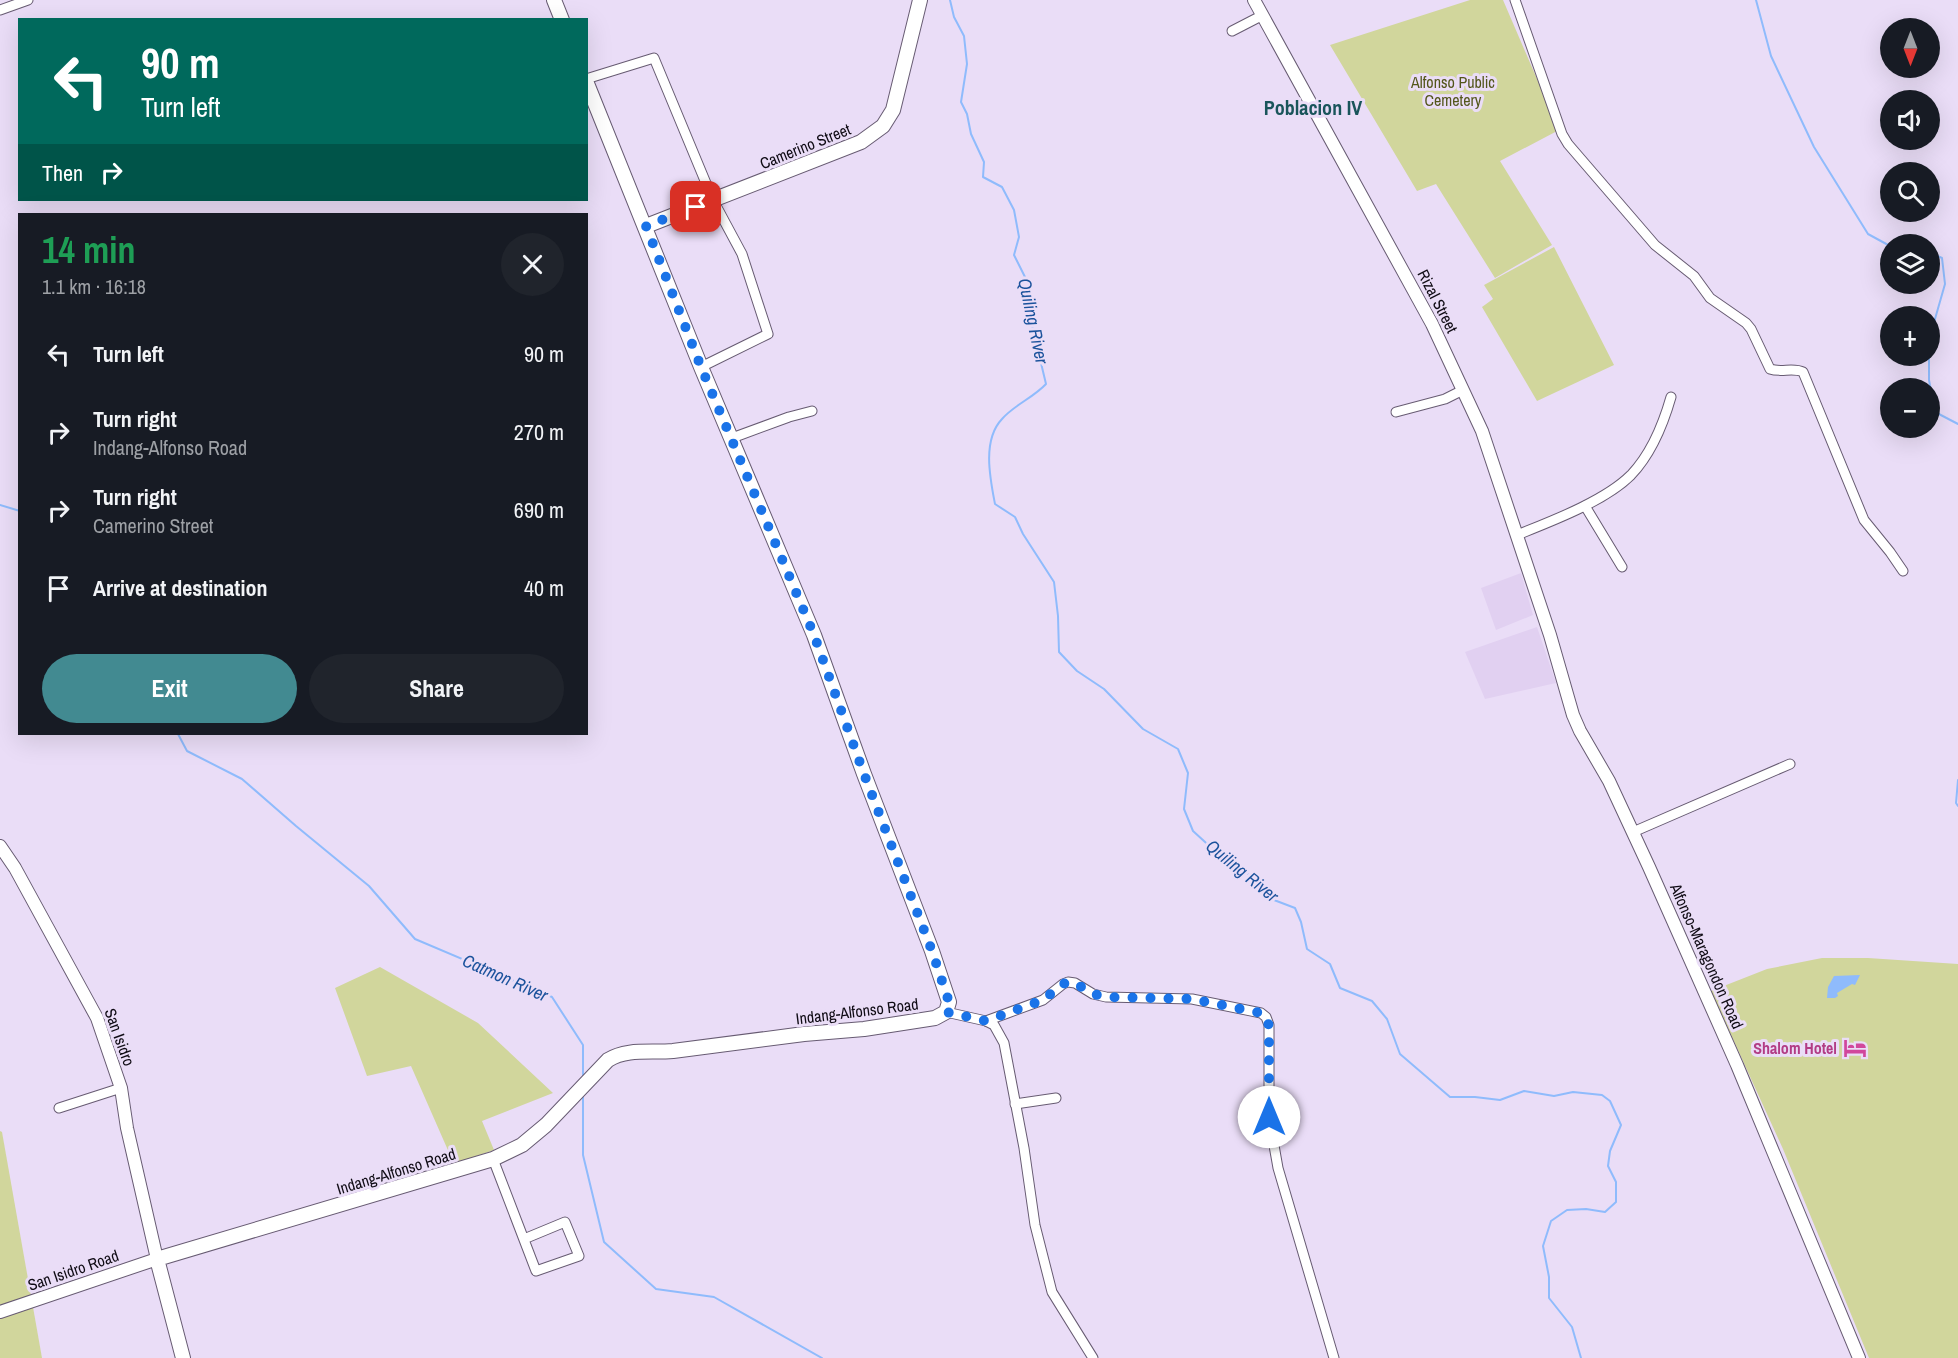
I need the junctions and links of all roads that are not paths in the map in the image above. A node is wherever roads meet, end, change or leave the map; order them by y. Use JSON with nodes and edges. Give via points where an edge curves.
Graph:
{"nodes":[{"id":1,"x":28,"y":0,"type":"edge"},
{"id":2,"x":554,"y":0,"type":"edge"},
{"id":3,"x":920,"y":0,"type":"edge"},
{"id":4,"x":1254,"y":0,"type":"edge"},
{"id":5,"x":1515,"y":0,"type":"edge"},
{"id":6,"x":0,"y":10,"type":"edge"},
{"id":7,"x":1263,"y":15,"type":"junction"},
{"id":8,"x":561,"y":18,"type":"edge"},
{"id":9,"x":1232,"y":31,"type":"dead end"},
{"id":10,"x":588,"y":79,"type":"edge"},
{"id":11,"x":588,"y":85,"type":"edge"},
{"id":12,"x":713,"y":200,"type":"junction"},
{"id":13,"x":646,"y":226,"type":"junction"},
{"id":14,"x":701,"y":367,"type":"junction"},
{"id":15,"x":1463,"y":390,"type":"junction"},
{"id":16,"x":1671,"y":397,"type":"dead end"},
{"id":17,"x":812,"y":411,"type":"dead end"},
{"id":18,"x":1396,"y":412,"type":"dead end"},
{"id":19,"x":732,"y":438,"type":"junction"},
{"id":20,"x":1585,"y":506,"type":"junction"},
{"id":21,"x":1517,"y":535,"type":"junction"},
{"id":22,"x":1622,"y":567,"type":"dead end"},
{"id":23,"x":1903,"y":571,"type":"dead end"},
{"id":24,"x":1551,"y":635,"type":"joint"},
{"id":25,"x":1790,"y":764,"type":"dead end"},
{"id":26,"x":1633,"y":832,"type":"junction"},
{"id":27,"x":0,"y":846,"type":"edge"},
{"id":28,"x":946,"y":1012,"type":"junction"},
{"id":29,"x":986,"y":1021,"type":"junction"},
{"id":30,"x":121,"y":1088,"type":"junction"},
{"id":31,"x":1056,"y":1098,"type":"dead end"},
{"id":32,"x":1015,"y":1104,"type":"junction"},
{"id":33,"x":59,"y":1108,"type":"dead end"},
{"id":34,"x":493,"y":1159,"type":"junction"},
{"id":35,"x":524,"y":1239,"type":"junction"},
{"id":36,"x":157,"y":1259,"type":"junction"},
{"id":37,"x":0,"y":1312,"type":"edge"},
{"id":38,"x":183,"y":1358,"type":"edge"},
{"id":39,"x":1093,"y":1358,"type":"edge"},
{"id":40,"x":1334,"y":1358,"type":"edge"},
{"id":41,"x":1859,"y":1358,"type":"edge"}],
"edges":[{"from":1,"to":6,"type":"street"},
{"from":2,"to":8,"type":"main road"},
{"from":3,"to":12,"type":"main road","name":"Camerino Street","via":[[892,110],[883,126],[861,142]]},
{"from":4,"to":7,"type":"street","name":"Rizal Street"},
{"from":5,"to":23,"type":"street","via":[[1568,144],[1656,245],[1694,276],[1710,298],[1746,322],[1770,369],[1803,372],[1864,520]]},
{"from":7,"to":9,"type":"street"},
{"from":7,"to":15,"type":"street","name":"Rizal Street","via":[[1432,324]]},
{"from":10,"to":12,"type":"street","via":[[654,58]]},
{"from":11,"to":13,"type":"main road"},
{"from":12,"to":13,"type":"main road","name":"Camerino Street"},
{"from":12,"to":14,"type":"street","via":[[742,255],[768,334]]},
{"from":13,"to":14,"type":"main road"},
{"from":14,"to":19,"type":"main road"},
{"from":15,"to":18,"type":"street"},
{"from":15,"to":21,"type":"street","name":"Rizal Street","via":[[1482,431]]},
{"from":16,"to":20,"type":"street","via":[[1655,440],[1632,473],[1615,489]]},
{"from":17,"to":19,"type":"street"},
{"from":19,"to":28,"type":"main road","via":[[814,635],[932,951],[949,1002]]},
{"from":20,"to":21,"type":"street"},
{"from":20,"to":22,"type":"street"},
{"from":21,"to":24,"type":"street","name":"Rizal Street"},
{"from":24,"to":26,"type":"street","name":"Alfonso-Maragondon Road","via":[[1573,715]]},
{"from":25,"to":26,"type":"street"},
{"from":26,"to":41,"type":"street","name":"Alfonso-Maragondon Road","via":[[1737,1065]]},
{"from":27,"to":30,"type":"street","name":"San Isidro","via":[[97,1018]]},
{"from":28,"to":29,"type":"street"},
{"from":28,"to":34,"type":"main road","name":"Indang-Alfonso Road","via":[[934,1018],[864,1029],[616,1055],[546,1125],[522,1144]]},
{"from":29,"to":32,"type":"street","via":[[994,1025],[1004,1043]]},
{"from":29,"to":40,"type":"street","via":[[1043,1000],[1068,982],[1106,997],[1192,999],[1266,1017],[1269,1117],[1278,1168]]},
{"from":30,"to":33,"type":"street"},
{"from":30,"to":36,"type":"street","name":"San Isidro"},
{"from":31,"to":32,"type":"street"},
{"from":32,"to":39,"type":"street","via":[[1035,1225],[1052,1293]]},
{"from":34,"to":35,"type":"street"},
{"from":34,"to":36,"type":"main road","name":"Indang-Alfonso Road"},
{"from":35,"to":35,"type":"street","via":[[565,1222],[579,1256],[536,1270]]},
{"from":36,"to":37,"type":"street","name":"San Isidro Road"},
{"from":36,"to":38,"type":"main road"}]}
